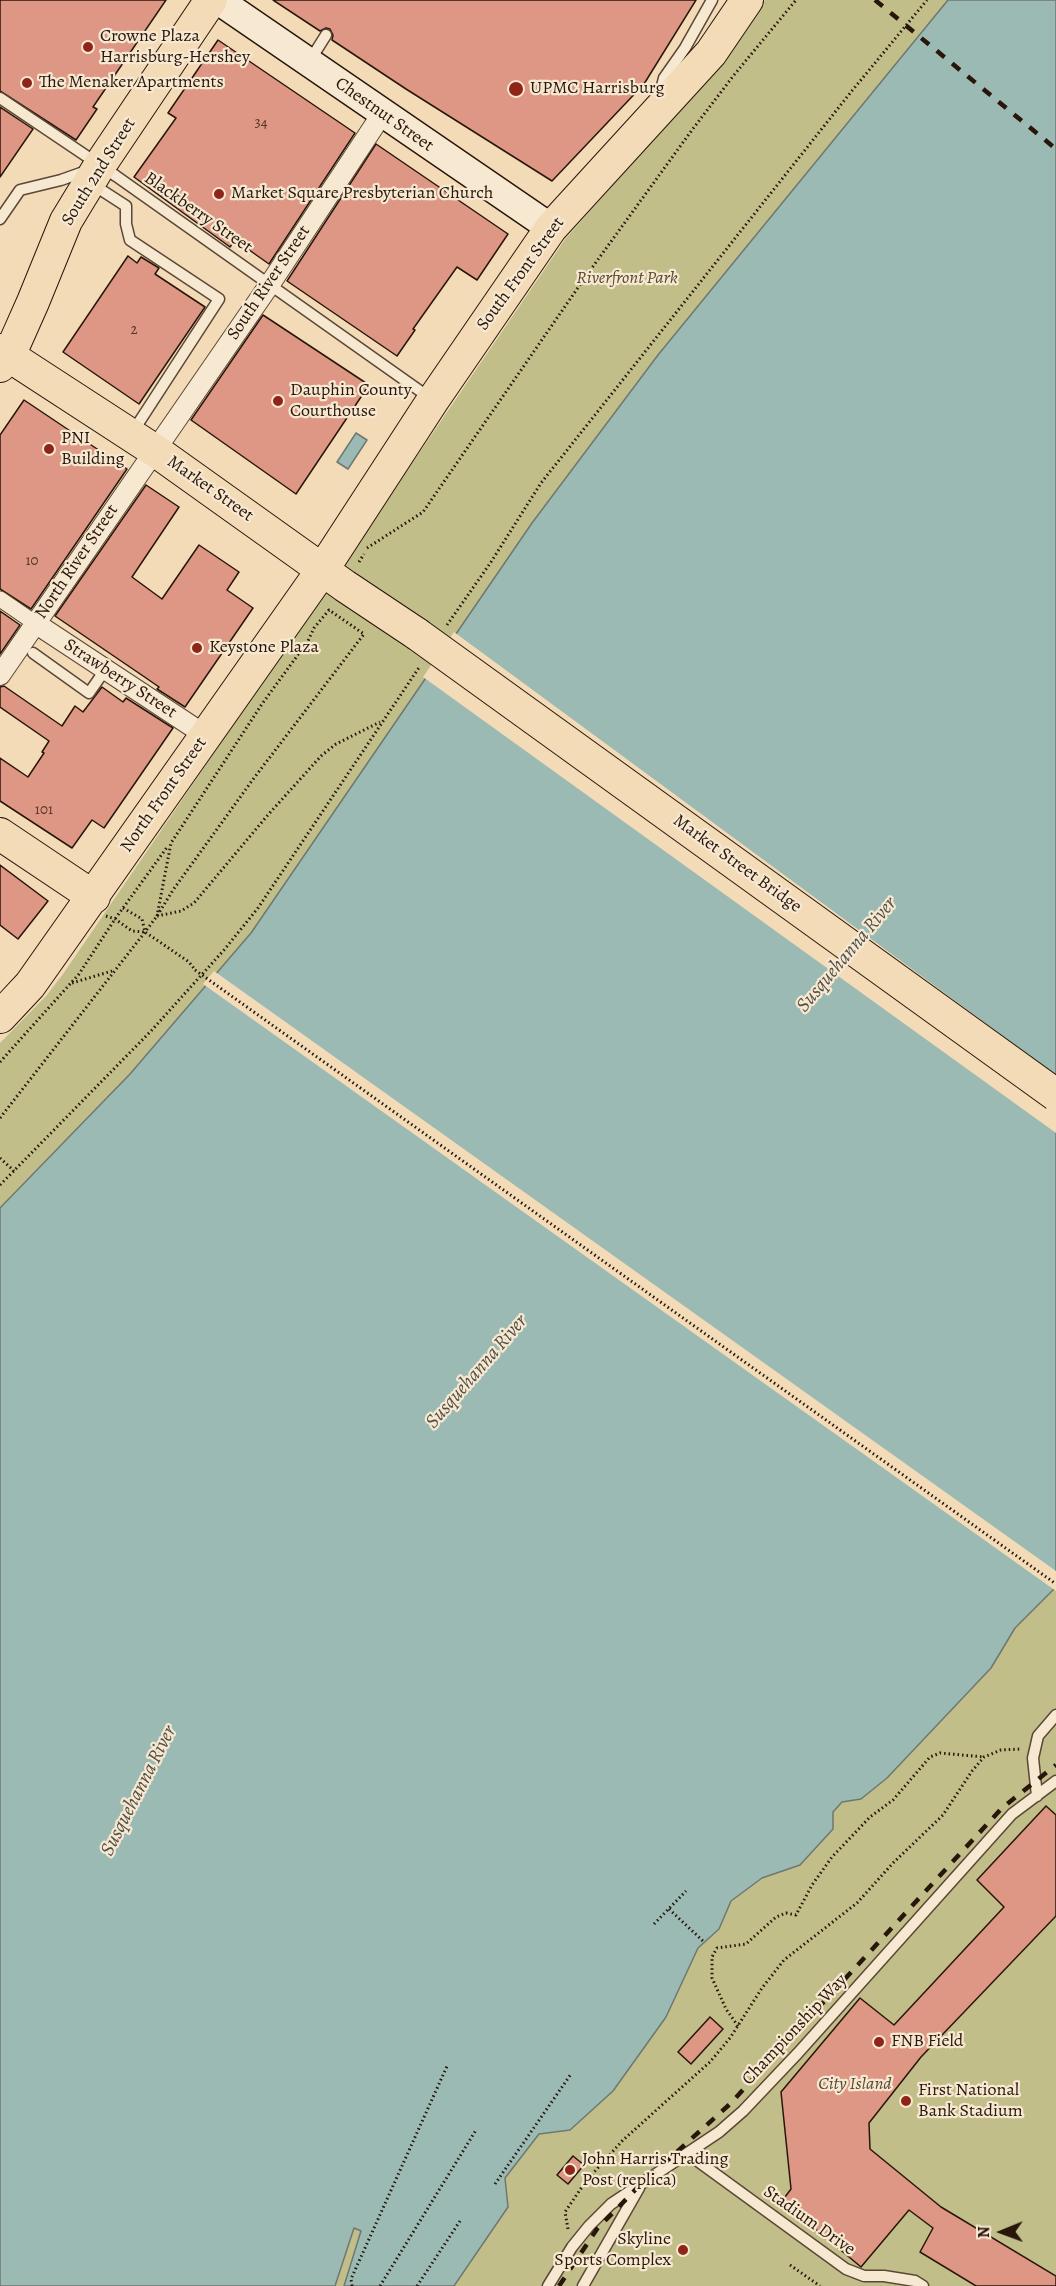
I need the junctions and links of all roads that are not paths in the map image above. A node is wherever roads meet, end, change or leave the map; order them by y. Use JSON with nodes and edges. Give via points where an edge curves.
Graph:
{"nodes":[{"id":1,"x":212,"y":0,"type":"edge"},
{"id":2,"x":218,"y":0,"type":"edge"},
{"id":3,"x":712,"y":0,"type":"edge"},
{"id":4,"x":747,"y":0,"type":"edge"},
{"id":5,"x":326,"y":35,"type":"dead end"},
{"id":6,"x":309,"y":63,"type":"junction"},
{"id":7,"x":0,"y":98,"type":"edge"},
{"id":8,"x":657,"y":112,"type":"junction"},
{"id":9,"x":382,"y":114,"type":"junction"},
{"id":10,"x":95,"y":173,"type":"junction"},
{"id":11,"x":136,"y":190,"type":"junction"},
{"id":12,"x":126,"y":206,"type":"junction"},
{"id":13,"x":0,"y":219,"type":"edge"},
{"id":14,"x":551,"y":228,"type":"junction"},
{"id":15,"x":270,"y":284,"type":"junction"},
{"id":16,"x":3,"y":357,"type":"edge"},
{"id":17,"x":433,"y":400,"type":"junction"},
{"id":18,"x":142,"y":442,"type":"junction"},
{"id":19,"x":323,"y":569,"type":"junction"},
{"id":20,"x":0,"y":599,"type":"edge"},
{"id":21,"x":35,"y":623,"type":"junction"},
{"id":22,"x":432,"y":631,"type":"joint"},
{"id":23,"x":33,"y":653,"type":"dead end"},
{"id":24,"x":105,"y":670,"type":"junction"},
{"id":25,"x":0,"y":675,"type":"edge"},
{"id":26,"x":205,"y":735,"type":"junction"},
{"id":27,"x":0,"y":834,"type":"edge"},
{"id":28,"x":94,"y":897,"type":"junction"},
{"id":29,"x":0,"y":1017,"type":"edge"},
{"id":30,"x":1056,"y":1095,"type":"edge"},
{"id":31,"x":1056,"y":1715,"type":"edge"},
{"id":32,"x":1056,"y":1781,"type":"edge"},
{"id":33,"x":1037,"y":1796,"type":"junction"},
{"id":34,"x":688,"y":2154,"type":"junction"},
{"id":35,"x":640,"y":2185,"type":"junction"},
{"id":36,"x":548,"y":2286,"type":"edge"},
{"id":37,"x":583,"y":2286,"type":"edge"},
{"id":38,"x":922,"y":2286,"type":"edge"}],
"edges":[{"from":1,"to":10,"type":"main road","name":"South 2nd Street"},
{"from":2,"to":6,"type":"main road","name":"Chestnut Street"},
{"from":3,"to":8,"type":"lane","via":[[664,78]]},
{"from":4,"to":8,"type":"main road","name":"South Front Street","via":[[711,53]]},
{"from":5,"to":6,"type":"lane"},
{"from":6,"to":9,"type":"main road","name":"Chestnut Street"},
{"from":7,"to":10,"type":"lane","name":"Blackberry Street"},
{"from":8,"to":14,"type":"main road","name":"South Front Street"},
{"from":9,"to":14,"type":"main road","name":"Chestnut Street"},
{"from":9,"to":15,"type":"street","name":"South River Street"},
{"from":10,"to":11,"type":"lane","name":"Blackberry Street"},
{"from":10,"to":12,"type":"lane"},
{"from":10,"to":13,"type":"lane","via":[[20,190]]},
{"from":10,"to":16,"type":"main road","name":"South 2nd Street","via":[[66,222]]},
{"from":11,"to":12,"type":"lane"},
{"from":11,"to":15,"type":"lane","name":"Blackberry Street"},
{"from":12,"to":18,"type":"lane","via":[[130,240],[219,299]]},
{"from":14,"to":17,"type":"main road","name":"South Front Street"},
{"from":15,"to":17,"type":"lane","name":"Blackberry Street"},
{"from":15,"to":18,"type":"street","name":"South River Street"},
{"from":16,"to":18,"type":"main road","name":"Market Street"},
{"from":17,"to":19,"type":"main road","name":"South Front Street"},
{"from":18,"to":19,"type":"main road","name":"Market Street"},
{"from":18,"to":21,"type":"street","name":"North River Street"},
{"from":19,"to":22,"type":"main road","name":"Market Street"},
{"from":19,"to":26,"type":"main road","name":"North Front Street"},
{"from":20,"to":21,"type":"street"},
{"from":21,"to":24,"type":"street","name":"Strawberry Street"},
{"from":21,"to":25,"type":"street","name":"North River Street"},
{"from":22,"to":30,"type":"main road","name":"Market Street Bridge","bridge":true},
{"from":23,"to":24,"type":"lane","via":[[89,693]]},
{"from":24,"to":26,"type":"street","name":"Strawberry Street"},
{"from":26,"to":28,"type":"main road","name":"North Front Street"},
{"from":27,"to":28,"type":"main road"},
{"from":28,"to":29,"type":"main road","name":"North Front Street","via":[[30,985]]},
{"from":31,"to":33,"type":"lane","via":[[1038,1736],[1034,1751]]},
{"from":32,"to":33,"type":"lane","name":"Championship Way"},
{"from":33,"to":34,"type":"lane","name":"Championship Way","via":[[1012,1814],[743,2111]]},
{"from":34,"to":35,"type":"lane","name":"Championship Way"},
{"from":34,"to":38,"type":"lane","name":"Stadium Drive","via":[[846,2270],[864,2276],[915,2281]]},
{"from":35,"to":36,"type":"lane","name":"Championship Way","via":[[611,2204],[589,2226]]},
{"from":35,"to":37,"type":"lane"}]}
